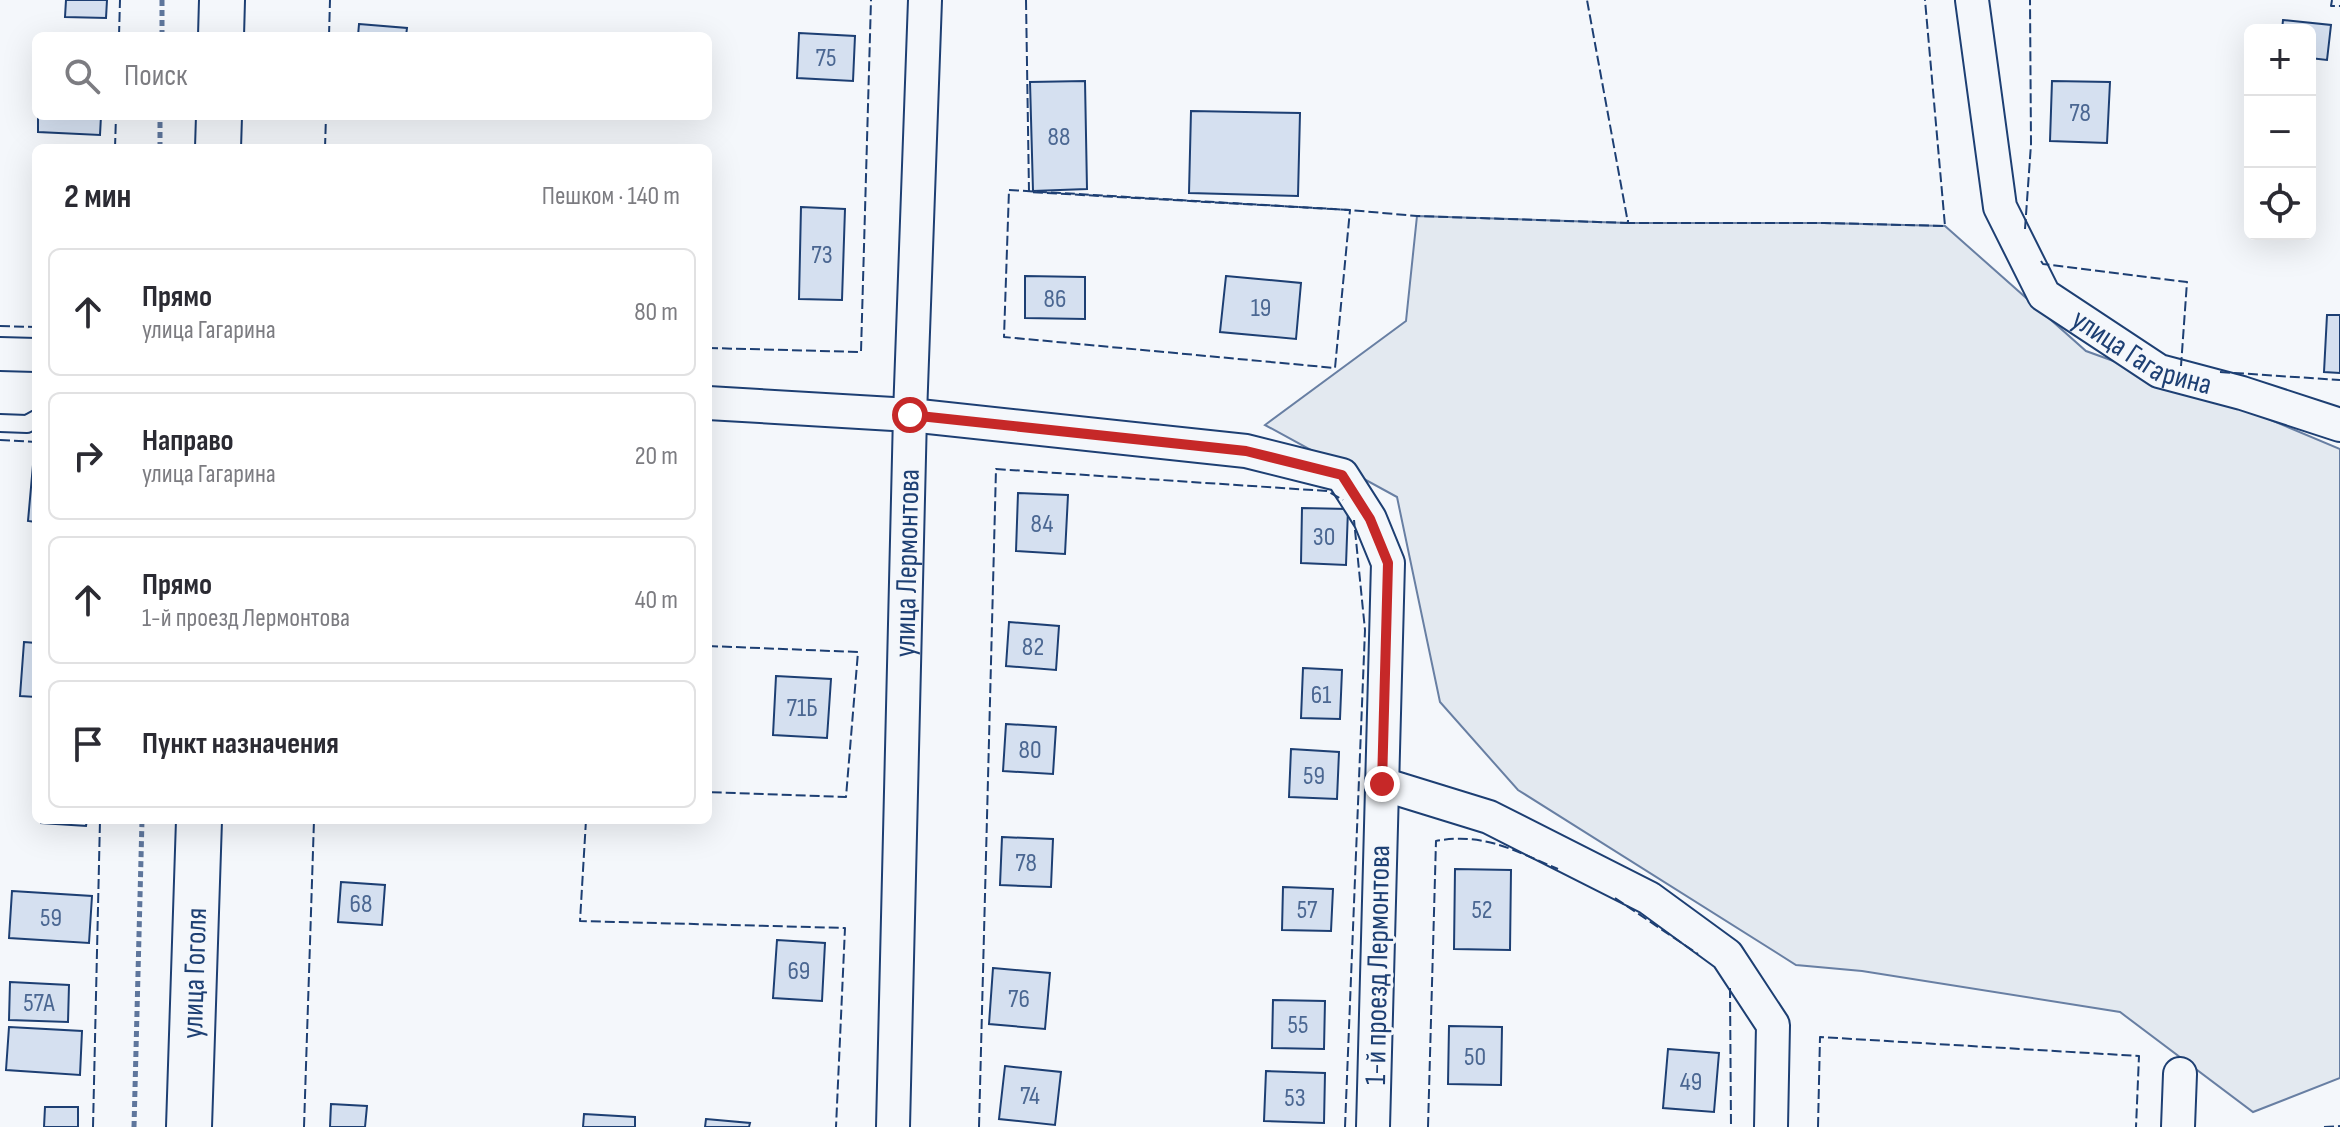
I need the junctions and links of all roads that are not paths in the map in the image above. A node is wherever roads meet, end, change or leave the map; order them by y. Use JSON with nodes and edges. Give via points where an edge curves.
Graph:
{"nodes":[{"id":1,"x":222,"y":0,"type":"edge"},
{"id":2,"x":925,"y":0,"type":"edge"},
{"id":3,"x":1972,"y":0,"type":"edge"},
{"id":4,"x":221,"y":32,"type":"edge"},
{"id":5,"x":219,"y":120,"type":"edge"},
{"id":6,"x":218,"y":144,"type":"edge"},
{"id":7,"x":0,"y":354,"type":"edge"},
{"id":8,"x":32,"y":355,"type":"edge"},
{"id":9,"x":712,"y":403,"type":"edge"},
{"id":10,"x":910,"y":415,"type":"junction"},
{"id":11,"x":32,"y":421,"type":"edge"},
{"id":12,"x":0,"y":423,"type":"edge"},
{"id":13,"x":2340,"y":425,"type":"edge"},
{"id":14,"x":1382,"y":784,"type":"junction"},
{"id":15,"x":199,"y":824,"type":"edge"},
{"id":16,"x":2180,"y":1074,"type":"dead end"},
{"id":17,"x":189,"y":1127,"type":"edge"},
{"id":18,"x":893,"y":1127,"type":"edge"},
{"id":19,"x":1373,"y":1127,"type":"edge"},
{"id":20,"x":1771,"y":1127,"type":"edge"},
{"id":21,"x":2178,"y":1127,"type":"edge"}],
"edges":[{"from":1,"to":4,"type":"street"},
{"from":2,"to":10,"type":"street","name":"улица Лермонтова"},
{"from":3,"to":13,"type":"street","name":"улица Гагарина","via":[[2000,207],[2044,295],[2159,371]]},
{"from":5,"to":6,"type":"street"},
{"from":7,"to":8,"type":"street"},
{"from":9,"to":10,"type":"street"},
{"from":10,"to":14,"type":"street","name":"1-й проезд Лермонтова","via":[[1246,451],[1342,475],[1370,519],[1388,563]]},
{"from":10,"to":18,"type":"street","name":"улица Лермонтова"},
{"from":11,"to":12,"type":"lane"},
{"from":14,"to":19,"type":"street","name":"1-й проезд Лермонтова"},
{"from":14,"to":20,"type":"street","via":[[1489,817],[1649,898],[1727,955],[1773,1025]]},
{"from":15,"to":17,"type":"street","name":"улица Гоголя"},
{"from":16,"to":21,"type":"street"}]}
